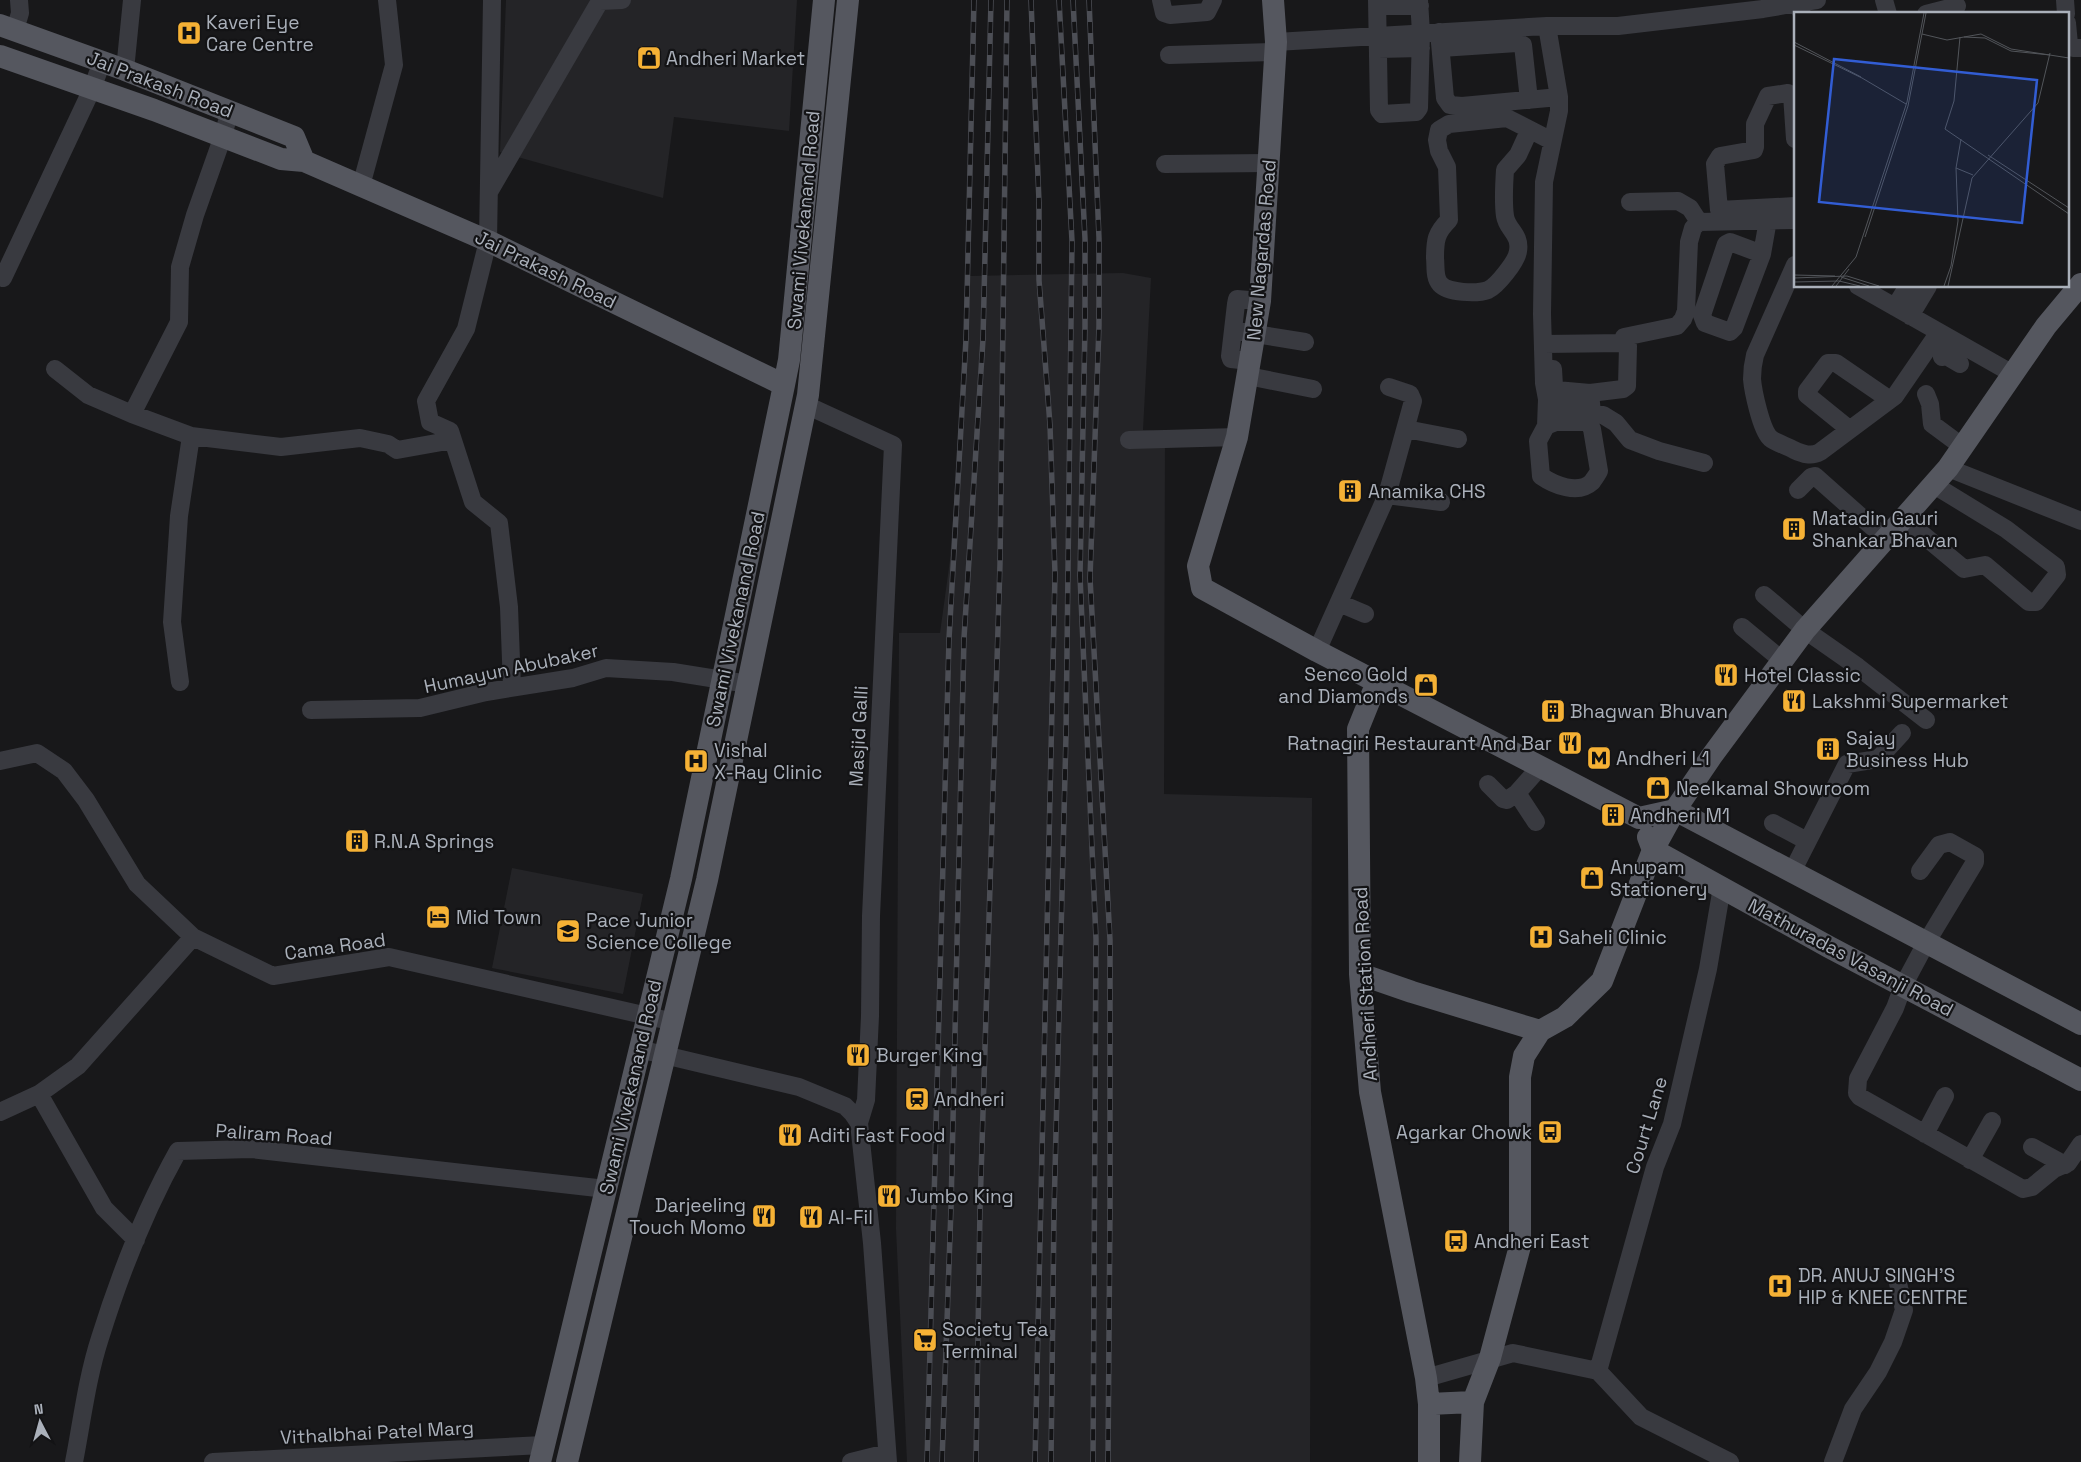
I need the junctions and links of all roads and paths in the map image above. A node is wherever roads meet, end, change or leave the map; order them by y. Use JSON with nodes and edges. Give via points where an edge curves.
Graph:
{"nodes":[{"id":1,"x":19,"y":0,"type":"edge"},
{"id":2,"x":132,"y":0,"type":"edge"},
{"id":3,"x":387,"y":0,"type":"edge"},
{"id":4,"x":492,"y":0,"type":"edge"},
{"id":5,"x":622,"y":0,"type":"edge"},
{"id":6,"x":824,"y":0,"type":"edge"},
{"id":7,"x":848,"y":0,"type":"edge"},
{"id":8,"x":1161,"y":0,"type":"edge"},
{"id":9,"x":1212,"y":0,"type":"edge"},
{"id":10,"x":1273,"y":0,"type":"edge"},
{"id":11,"x":1817,"y":0,"type":"edge"},
{"id":12,"x":1377,"y":3,"type":"edge"},
{"id":13,"x":1420,"y":3,"type":"edge"},
{"id":14,"x":1958,"y":7,"type":"edge"},
{"id":15,"x":1799,"y":8,"type":"edge"},
{"id":16,"x":1935,"y":12,"type":"edge"},
{"id":17,"x":1547,"y":26,"type":"junction"},
{"id":18,"x":8,"y":28,"type":"edge"},
{"id":19,"x":2068,"y":34,"type":"edge"},
{"id":20,"x":1440,"y":40,"type":"junction"},
{"id":21,"x":1421,"y":41,"type":"junction"},
{"id":22,"x":1378,"y":43,"type":"junction"},
{"id":23,"x":1275,"y":47,"type":"junction"},
{"id":24,"x":2081,"y":48,"type":"edge"},
{"id":25,"x":1169,"y":55,"type":"dead end"},
{"id":26,"x":0,"y":56,"type":"edge"},
{"id":27,"x":102,"y":62,"type":"junction"},
{"id":28,"x":125,"y":70,"type":"junction"},
{"id":29,"x":92,"y":88,"type":"junction"},
{"id":30,"x":1559,"y":97,"type":"junction"},
{"id":31,"x":1529,"y":100,"type":"junction"},
{"id":32,"x":230,"y":110,"type":"junction"},
{"id":33,"x":1794,"y":124,"type":"edge"},
{"id":34,"x":1528,"y":130,"type":"junction"},
{"id":35,"x":223,"y":136,"type":"junction"},
{"id":36,"x":1552,"y":141,"type":"junction"},
{"id":37,"x":304,"y":161,"type":"junction"},
{"id":38,"x":1268,"y":163,"type":"junction"},
{"id":39,"x":1165,"y":164,"type":"dead end"},
{"id":40,"x":361,"y":186,"type":"junction"},
{"id":41,"x":488,"y":195,"type":"junction"},
{"id":42,"x":1630,"y":202,"type":"dead end"},
{"id":43,"x":1794,"y":206,"type":"edge"},
{"id":44,"x":1768,"y":220,"type":"junction"},
{"id":45,"x":1794,"y":220,"type":"edge"},
{"id":46,"x":1699,"y":222,"type":"junction"},
{"id":47,"x":488,"y":240,"type":"junction"},
{"id":48,"x":1518,"y":252,"type":"junction"},
{"id":49,"x":1543,"y":252,"type":"junction"},
{"id":50,"x":1762,"y":254,"type":"junction"},
{"id":51,"x":1794,"y":267,"type":"edge"},
{"id":52,"x":3,"y":278,"type":"dead end"},
{"id":53,"x":2081,"y":284,"type":"edge"},
{"id":54,"x":1862,"y":288,"type":"edge"},
{"id":55,"x":1907,"y":288,"type":"edge"},
{"id":56,"x":1927,"y":288,"type":"edge"},
{"id":57,"x":1260,"y":301,"type":"junction"},
{"id":58,"x":1895,"y":307,"type":"junction"},
{"id":59,"x":1910,"y":316,"type":"junction"},
{"id":60,"x":1232,"y":336,"type":"junction"},
{"id":61,"x":1624,"y":337,"type":"dead end"},
{"id":62,"x":1304,"y":342,"type":"dead end"},
{"id":63,"x":1548,"y":344,"type":"junction"},
{"id":64,"x":1944,"y":346,"type":"junction"},
{"id":65,"x":1252,"y":353,"type":"junction"},
{"id":66,"x":1960,"y":364,"type":"dead end"},
{"id":67,"x":55,"y":369,"type":"dead end"},
{"id":68,"x":2013,"y":374,"type":"junction"},
{"id":69,"x":784,"y":385,"type":"junction"},
{"id":70,"x":1389,"y":387,"type":"dead end"},
{"id":71,"x":1313,"y":388,"type":"dead end"},
{"id":72,"x":1590,"y":393,"type":"junction"},
{"id":73,"x":1926,"y":394,"type":"dead end"},
{"id":74,"x":1547,"y":398,"type":"junction"},
{"id":75,"x":1890,"y":400,"type":"junction"},
{"id":76,"x":806,"y":405,"type":"junction"},
{"id":77,"x":132,"y":414,"type":"junction"},
{"id":78,"x":1586,"y":416,"type":"junction"},
{"id":79,"x":1546,"y":426,"type":"junction"},
{"id":80,"x":1406,"y":429,"type":"junction"},
{"id":81,"x":1849,"y":429,"type":"junction"},
{"id":82,"x":191,"y":436,"type":"junction"},
{"id":83,"x":1237,"y":437,"type":"junction"},
{"id":84,"x":1458,"y":439,"type":"dead end"},
{"id":85,"x":453,"y":440,"type":"junction"},
{"id":86,"x":1129,"y":440,"type":"dead end"},
{"id":87,"x":1963,"y":446,"type":"junction"},
{"id":88,"x":1704,"y":463,"type":"dead end"},
{"id":89,"x":1948,"y":468,"type":"junction"},
{"id":90,"x":1383,"y":470,"type":"dead end"},
{"id":91,"x":1934,"y":485,"type":"junction"},
{"id":92,"x":1798,"y":490,"type":"dead end"},
{"id":93,"x":1387,"y":495,"type":"junction"},
{"id":94,"x":1441,"y":502,"type":"dead end"},
{"id":95,"x":1904,"y":519,"type":"junction"},
{"id":96,"x":2081,"y":521,"type":"edge"},
{"id":97,"x":1886,"y":539,"type":"junction"},
{"id":98,"x":1349,"y":580,"type":"junction"},
{"id":99,"x":1764,"y":594,"type":"dead end"},
{"id":100,"x":1339,"y":603,"type":"junction"},
{"id":101,"x":1364,"y":614,"type":"dead end"},
{"id":102,"x":1805,"y":630,"type":"junction"},
{"id":103,"x":1738,"y":631,"type":"dead end"},
{"id":104,"x":1317,"y":651,"type":"junction"},
{"id":105,"x":1780,"y":665,"type":"junction"},
{"id":106,"x":722,"y":680,"type":"junction"},
{"id":107,"x":180,"y":682,"type":"dead end"},
{"id":108,"x":1377,"y":682,"type":"junction"},
{"id":109,"x":748,"y":684,"type":"junction"},
{"id":110,"x":512,"y":688,"type":"junction"},
{"id":111,"x":311,"y":710,"type":"dead end"},
{"id":112,"x":1926,"y":720,"type":"dead end"},
{"id":113,"x":1902,"y":734,"type":"dead end"},
{"id":114,"x":0,"y":761,"type":"edge"},
{"id":115,"x":1540,"y":767,"type":"junction"},
{"id":116,"x":1488,"y":784,"type":"dead end"},
{"id":117,"x":1517,"y":793,"type":"junction"},
{"id":118,"x":1675,"y":810,"type":"junction"},
{"id":119,"x":1639,"y":818,"type":"junction"},
{"id":120,"x":1536,"y":822,"type":"dead end"},
{"id":121,"x":1773,"y":823,"type":"dead end"},
{"id":122,"x":1807,"y":841,"type":"junction"},
{"id":123,"x":1653,"y":850,"type":"junction"},
{"id":124,"x":1920,"y":871,"type":"dead end"},
{"id":125,"x":1792,"y":872,"type":"junction"},
{"id":126,"x":1722,"y":887,"type":"junction"},
{"id":127,"x":194,"y":937,"type":"junction"},
{"id":128,"x":1926,"y":943,"type":"junction"},
{"id":129,"x":1360,"y":974,"type":"junction"},
{"id":130,"x":1903,"y":986,"type":"junction"},
{"id":131,"x":647,"y":1016,"type":"junction"},
{"id":132,"x":674,"y":1022,"type":"junction"},
{"id":133,"x":2081,"y":1024,"type":"edge"},
{"id":134,"x":1540,"y":1031,"type":"junction"},
{"id":135,"x":639,"y":1049,"type":"junction"},
{"id":136,"x":666,"y":1056,"type":"junction"},
{"id":137,"x":2081,"y":1080,"type":"edge"},
{"id":138,"x":39,"y":1094,"type":"junction"},
{"id":139,"x":1945,"y":1096,"type":"dead end"},
{"id":140,"x":0,"y":1112,"type":"edge"},
{"id":141,"x":1992,"y":1121,"type":"dead end"},
{"id":142,"x":859,"y":1123,"type":"junction"},
{"id":143,"x":1925,"y":1134,"type":"junction"},
{"id":144,"x":2081,"y":1144,"type":"edge"},
{"id":145,"x":2032,"y":1147,"type":"dead end"},
{"id":146,"x":1970,"y":1160,"type":"junction"},
{"id":147,"x":2064,"y":1165,"type":"junction"},
{"id":148,"x":606,"y":1188,"type":"junction"},
{"id":149,"x":136,"y":1240,"type":"junction"},
{"id":150,"x":1898,"y":1283,"type":"dead end"},
{"id":151,"x":1490,"y":1358,"type":"junction"},
{"id":152,"x":1598,"y":1371,"type":"junction"},
{"id":153,"x":1426,"y":1378,"type":"junction"},
{"id":154,"x":1473,"y":1402,"type":"junction"},
{"id":155,"x":1429,"y":1404,"type":"junction"},
{"id":156,"x":542,"y":1453,"type":"edge"},
{"id":157,"x":887,"y":1458,"type":"edge"},
{"id":158,"x":74,"y":1462,"type":"edge"},
{"id":159,"x":213,"y":1462,"type":"edge"},
{"id":160,"x":567,"y":1462,"type":"edge"},
{"id":161,"x":851,"y":1462,"type":"edge"},
{"id":162,"x":1428,"y":1462,"type":"edge"},
{"id":163,"x":1470,"y":1462,"type":"edge"},
{"id":164,"x":1730,"y":1462,"type":"edge"},
{"id":165,"x":1833,"y":1462,"type":"edge"}],
"edges":[{"from":1,"to":18,"type":"street","via":[[20,13]]},
{"from":2,"to":28,"type":"street"},
{"from":3,"to":40,"type":"street","via":[[394,65]]},
{"from":4,"to":41,"type":"street"},
{"from":5,"to":41,"type":"street","via":[[600,1]]},
{"from":6,"to":69,"type":"main road","name":"Swami Vivekanand Road"},
{"from":7,"to":76,"type":"main road","name":"Swami Vivekanand Road"},
{"from":8,"to":9,"type":"street","via":[[1164,13],[1170,15],[1207,12]]},
{"from":10,"to":23,"type":"main road","name":"New Nagardas Road"},
{"from":11,"to":15,"type":"street"},
{"from":12,"to":13,"type":"street"},
{"from":12,"to":22,"type":"street"},
{"from":13,"to":21,"type":"street"},
{"from":14,"to":16,"type":"street"},
{"from":15,"to":17,"type":"street","via":[[1763,9],[1618,26]]},
{"from":17,"to":20,"type":"street"},
{"from":17,"to":30,"type":"street"},
{"from":18,"to":27,"type":"main road","name":"Jai Prakash Road"},
{"from":19,"to":24,"type":"street","via":[[2069,44],[2073,48]]},
{"from":20,"to":21,"type":"street"},
{"from":20,"to":31,"type":"street","via":[[1523,45]]},
{"from":20,"to":31,"type":"street","via":[[1445,98],[1450,105]]},
{"from":21,"to":22,"type":"street"},
{"from":21,"to":22,"type":"street","via":[[1419,108],[1416,112],[1382,114],[1379,110]]},
{"from":22,"to":23,"type":"street"},
{"from":23,"to":25,"type":"street"},
{"from":23,"to":38,"type":"main road","name":"New Nagardas Road"},
{"from":26,"to":29,"type":"main road","name":"Jai Prakash Road"},
{"from":27,"to":28,"type":"main road","name":"Jai Prakash Road"},
{"from":27,"to":29,"type":"street"},
{"from":28,"to":32,"type":"main road","name":"Jai Prakash Road"},
{"from":29,"to":35,"type":"main road","name":"Jai Prakash Road"},
{"from":29,"to":52,"type":"street"},
{"from":30,"to":31,"type":"street"},
{"from":30,"to":36,"type":"street"},
{"from":32,"to":35,"type":"street"},
{"from":32,"to":37,"type":"main road","name":"Jai Prakash Road","via":[[294,137]]},
{"from":33,"to":43,"type":"street","via":[[1792,95],[1768,96],[1755,124],[1754,150],[1720,156],[1715,164],[1719,210]]},
{"from":34,"to":36,"type":"street"},
{"from":34,"to":48,"type":"street","via":[[1518,155],[1505,170],[1505,218],[1517,236]]},
{"from":34,"to":48,"type":"street","via":[[1507,118],[1449,124],[1439,130],[1437,140],[1447,167],[1449,220],[1439,230],[1435,244],[1436,274],[1440,284],[1457,292],[1486,290],[1498,282]]},
{"from":35,"to":37,"type":"main road","name":"Jai Prakash Road","via":[[282,159]]},
{"from":35,"to":77,"type":"street","via":[[180,267],[179,322]]},
{"from":36,"to":49,"type":"street","via":[[1544,182]]},
{"from":37,"to":40,"type":"main road","name":"Jai Prakash Road"},
{"from":38,"to":39,"type":"street"},
{"from":38,"to":57,"type":"main road","name":"New Nagardas Road"},
{"from":40,"to":47,"type":"main road","name":"Jai Prakash Road"},
{"from":41,"to":47,"type":"street"},
{"from":42,"to":46,"type":"street","via":[[1678,200],[1690,208]]},
{"from":44,"to":45,"type":"street"},
{"from":44,"to":46,"type":"street"},
{"from":44,"to":50,"type":"street"},
{"from":46,"to":61,"type":"street","via":[[1692,228],[1689,242],[1684,319],[1677,326]]},
{"from":47,"to":69,"type":"main road","name":"Jai Prakash Road"},
{"from":47,"to":85,"type":"street","via":[[466,330],[426,401],[430,422],[450,431]]},
{"from":48,"to":49,"type":"street"},
{"from":49,"to":63,"type":"street"},
{"from":50,"to":50,"type":"street","via":[[1734,328],[1730,332],[1706,323],[1702,315],[1726,244],[1730,242]]},
{"from":51,"to":81,"type":"street","via":[[1752,367],[1764,427],[1771,439],[1808,455],[1820,452]]},
{"from":53,"to":68,"type":"main road","via":[[2046,326]]},
{"from":54,"to":58,"type":"street"},
{"from":55,"to":58,"type":"street"},
{"from":56,"to":59,"type":"street"},
{"from":57,"to":60,"type":"street","via":[[1237,299]]},
{"from":57,"to":65,"type":"main road","name":"New Nagardas Road"},
{"from":58,"to":59,"type":"street"},
{"from":59,"to":64,"type":"street"},
{"from":60,"to":65,"type":"street"},
{"from":60,"to":65,"type":"street","via":[[1231,359]]},
{"from":62,"to":65,"type":"street"},
{"from":63,"to":72,"type":"street","via":[[1556,390]]},
{"from":63,"to":72,"type":"street","via":[[1625,343],[1628,346],[1627,386]]},
{"from":63,"to":74,"type":"street","via":[[1544,383]]},
{"from":64,"to":66,"type":"street"},
{"from":64,"to":68,"type":"street"},
{"from":64,"to":75,"type":"street"},
{"from":65,"to":71,"type":"street"},
{"from":65,"to":83,"type":"main road","name":"New Nagardas Road"},
{"from":67,"to":77,"type":"street","via":[[88,394]]},
{"from":68,"to":87,"type":"main road"},
{"from":69,"to":106,"type":"main road","name":"Swami Vivekanand Road"},
{"from":70,"to":80,"type":"street","via":[[1410,394],[1413,401]]},
{"from":72,"to":78,"type":"street"},
{"from":73,"to":87,"type":"street","via":[[1932,424]]},
{"from":74,"to":78,"type":"street","via":[[1555,405]]},
{"from":74,"to":79,"type":"street"},
{"from":75,"to":81,"type":"street"},
{"from":75,"to":81,"type":"street","via":[[1836,363],[1828,363],[1807,390],[1807,395]]},
{"from":76,"to":109,"type":"main road","name":"Swami Vivekanand Road"},
{"from":76,"to":142,"type":"street","name":"Masjid Galli","via":[[893,445],[871,916],[866,1100]]},
{"from":77,"to":82,"type":"street"},
{"from":78,"to":79,"type":"street"},
{"from":78,"to":79,"type":"street","via":[[1592,429],[1599,471],[1584,487],[1560,487],[1541,476],[1538,441]]},
{"from":78,"to":88,"type":"street","via":[[1603,415],[1616,423],[1630,440]]},
{"from":80,"to":84,"type":"street"},
{"from":80,"to":93,"type":"street"},
{"from":82,"to":85,"type":"street","via":[[281,447],[360,438],[388,444],[397,450]]},
{"from":82,"to":107,"type":"street","via":[[178,516],[172,622]]},
{"from":83,"to":86,"type":"street"},
{"from":83,"to":104,"type":"main road","name":"New Nagardas Road","via":[[1198,566],[1202,588]]},
{"from":85,"to":110,"type":"street","via":[[473,502],[499,523],[509,607]]},
{"from":87,"to":89,"type":"main road"},
{"from":89,"to":91,"type":"main road"},
{"from":89,"to":96,"type":"street"},
{"from":90,"to":98,"type":"street","via":[[1361,532],[1341,573]]},
{"from":91,"to":95,"type":"main road"},
{"from":91,"to":95,"type":"street","via":[[2006,529],[2056,567],[2057,575],[2036,602],[2029,602],[1985,565],[1964,569]]},
{"from":92,"to":97,"type":"street","via":[[1811,476],[1815,476]]},
{"from":93,"to":94,"type":"street"},
{"from":93,"to":98,"type":"street"},
{"from":95,"to":97,"type":"main road"},
{"from":97,"to":102,"type":"main road"},
{"from":98,"to":100,"type":"street"},
{"from":99,"to":102,"type":"street"},
{"from":100,"to":101,"type":"street"},
{"from":100,"to":104,"type":"street"},
{"from":102,"to":105,"type":"main road"},
{"from":102,"to":112,"type":"street"},
{"from":103,"to":105,"type":"street"},
{"from":104,"to":108,"type":"main road"},
{"from":105,"to":118,"type":"main road"},
{"from":106,"to":109,"type":"street","name":"Humayun Abubaker"},
{"from":106,"to":110,"type":"street","name":"Humayun Abubaker","via":[[673,672],[606,668],[573,678]]},
{"from":106,"to":131,"type":"main road","name":"Swami Vivekanand Road","via":[[681,879]]},
{"from":108,"to":115,"type":"main road"},
{"from":108,"to":129,"type":"main road","name":"Andheri Station Road","via":[[1358,729]]},
{"from":109,"to":132,"type":"main road","name":"Swami Vivekanand Road","via":[[708,880]]},
{"from":110,"to":111,"type":"street","name":"Humayun Abubaker","via":[[420,708]]},
{"from":113,"to":122,"type":"street","via":[[1878,759],[1847,764]]},
{"from":114,"to":127,"type":"street","name":"Cama Road","via":[[37,753],[64,771],[86,800],[137,884]]},
{"from":115,"to":117,"type":"street"},
{"from":115,"to":119,"type":"main road"},
{"from":116,"to":117,"type":"street","via":[[1503,799]]},
{"from":117,"to":120,"type":"street"},
{"from":118,"to":119,"type":"main road"},
{"from":118,"to":123,"type":"main road"},
{"from":118,"to":125,"type":"main road"},
{"from":119,"to":123,"type":"main road"},
{"from":121,"to":122,"type":"street"},
{"from":122,"to":125,"type":"street"},
{"from":123,"to":126,"type":"main road","name":"Mathuradas Vasanji Road"},
{"from":123,"to":134,"type":"main road","via":[[1602,981],[1565,1017]]},
{"from":124,"to":128,"type":"street","via":[[1939,846],[1950,842],[1974,856],[1975,862]]},
{"from":125,"to":128,"type":"main road"},
{"from":126,"to":130,"type":"main road","name":"Mathuradas Vasanji Road"},
{"from":126,"to":152,"type":"street","name":"Court Lane","via":[[1708,969],[1672,1124],[1655,1167]]},
{"from":127,"to":131,"type":"street","name":"Cama Road","via":[[273,976],[389,957]]},
{"from":127,"to":138,"type":"street","via":[[78,1066]]},
{"from":128,"to":130,"type":"street"},
{"from":128,"to":133,"type":"main road"},
{"from":129,"to":134,"type":"main road"},
{"from":129,"to":153,"type":"main road","name":"Andheri Station Road","via":[[1370,1092]]},
{"from":130,"to":137,"type":"main road","name":"Mathuradas Vasanji Road"},
{"from":130,"to":143,"type":"street","via":[[1856,1089],[1860,1097]]},
{"from":131,"to":132,"type":"street","name":"Cama Road"},
{"from":131,"to":135,"type":"main road","name":"Swami Vivekanand Road"},
{"from":132,"to":136,"type":"main road","name":"Swami Vivekanand Road"},
{"from":134,"to":151,"type":"main road","via":[[1524,1056],[1520,1077],[1520,1246]]},
{"from":135,"to":136,"type":"street"},
{"from":135,"to":148,"type":"main road","name":"Swami Vivekanand Road"},
{"from":136,"to":142,"type":"street","via":[[800,1088],[845,1106]]},
{"from":136,"to":160,"type":"main road","name":"Swami Vivekanand Road"},
{"from":138,"to":140,"type":"street"},
{"from":138,"to":149,"type":"street","via":[[104,1208]]},
{"from":139,"to":143,"type":"street"},
{"from":141,"to":146,"type":"street"},
{"from":142,"to":157,"type":"street","via":[[872,1243]]},
{"from":143,"to":146,"type":"street"},
{"from":144,"to":147,"type":"street"},
{"from":145,"to":147,"type":"street"},
{"from":146,"to":147,"type":"street","via":[[2023,1189],[2032,1187]]},
{"from":148,"to":149,"type":"street","name":"Paliram Road","via":[[251,1150],[178,1151],[159,1184]]},
{"from":148,"to":156,"type":"main road","name":"Swami Vivekanand Road"},
{"from":149,"to":158,"type":"street","name":"Paliram Road","via":[[100,1339]]},
{"from":150,"to":165,"type":"street","via":[[1904,1310],[1893,1342],[1853,1409]]},
{"from":151,"to":152,"type":"street","via":[[1513,1353]]},
{"from":151,"to":153,"type":"street"},
{"from":151,"to":154,"type":"main road"},
{"from":152,"to":164,"type":"street","via":[[1641,1417]]},
{"from":153,"to":155,"type":"main road","name":"Andheri Station Road"},
{"from":154,"to":155,"type":"main road"},
{"from":154,"to":163,"type":"main road"},
{"from":155,"to":162,"type":"main road","name":"Andheri Station Road"},
{"from":156,"to":159,"type":"street","name":"Vithalbhai Patel Marg"},
{"from":157,"to":161,"type":"street"}]}
